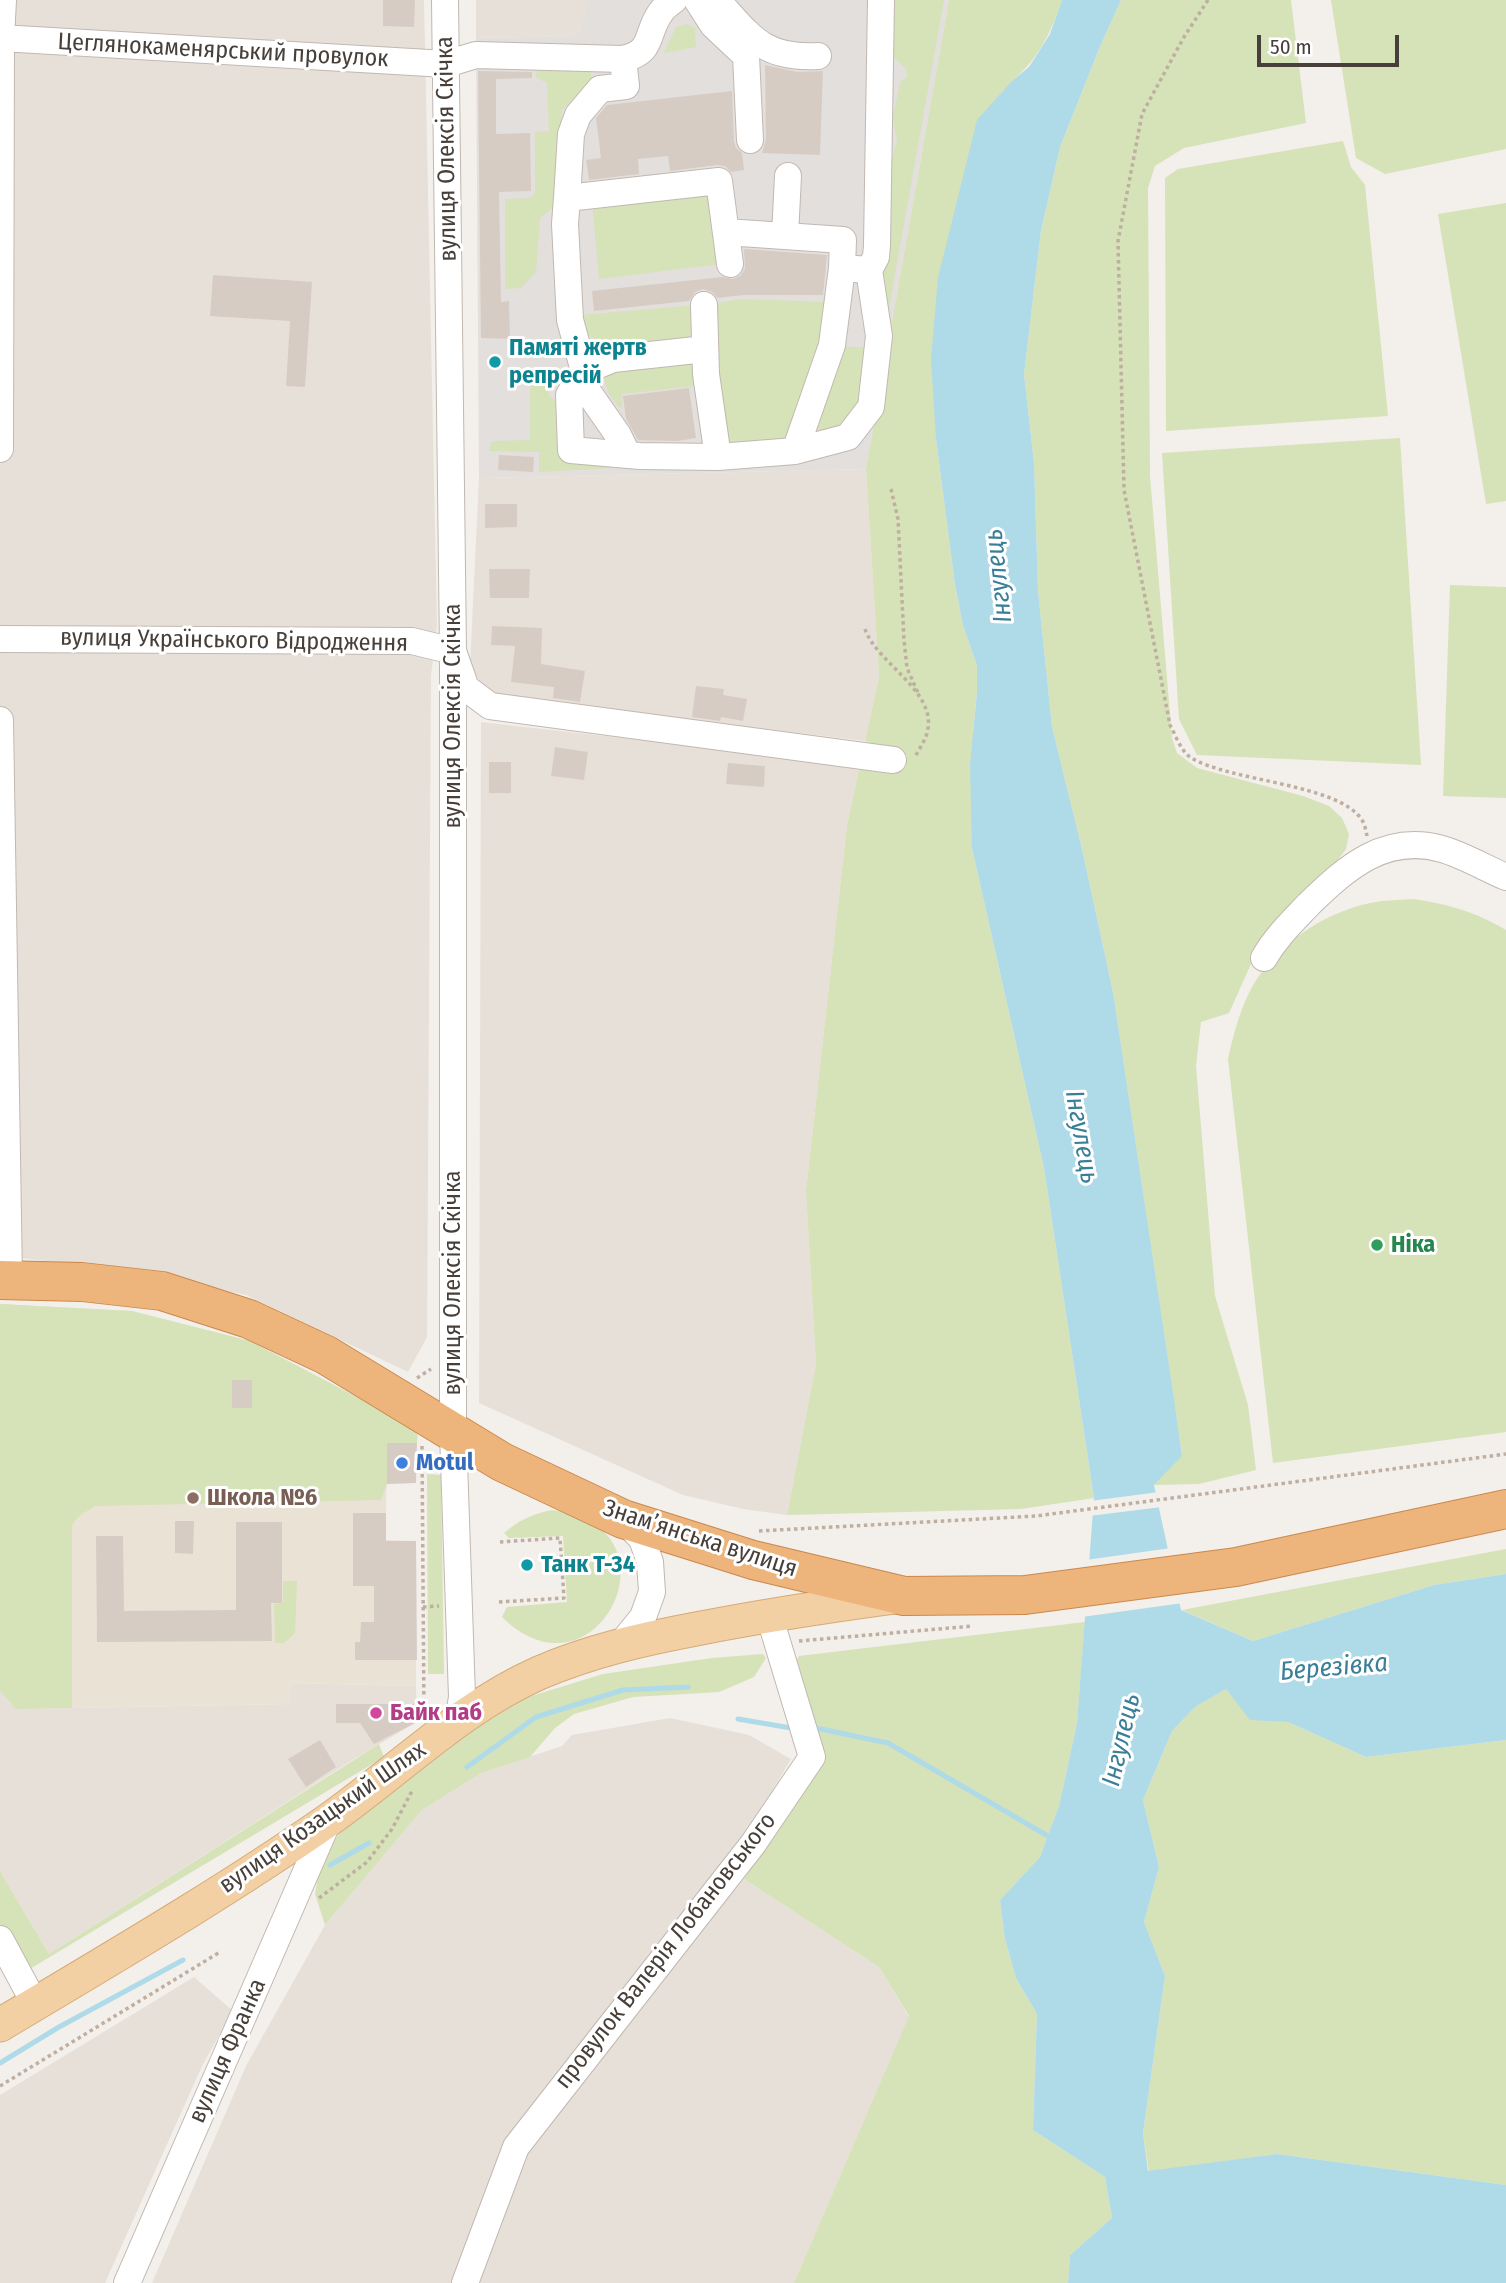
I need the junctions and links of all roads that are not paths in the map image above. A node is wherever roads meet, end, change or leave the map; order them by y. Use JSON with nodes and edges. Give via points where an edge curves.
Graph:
{"nodes":[{"id":1,"x":3,"y":0,"type":"edge"},
{"id":2,"x":445,"y":0,"type":"edge"},
{"id":3,"x":697,"y":0,"type":"edge"},
{"id":4,"x":717,"y":0,"type":"edge"},
{"id":5,"x":881,"y":0,"type":"edge"},
{"id":6,"x":667,"y":3,"type":"edge"},
{"id":7,"x":0,"y":38,"type":"edge"},
{"id":8,"x":818,"y":57,"type":"dead end"},
{"id":9,"x":623,"y":59,"type":"junction"},
{"id":10,"x":446,"y":64,"type":"junction"},
{"id":11,"x":750,"y":140,"type":"dead end"},
{"id":12,"x":788,"y":176,"type":"dead end"},
{"id":13,"x":567,"y":198,"type":"junction"},
{"id":14,"x":726,"y":232,"type":"junction"},
{"id":15,"x":785,"y":236,"type":"junction"},
{"id":16,"x":730,"y":264,"type":"dead end"},
{"id":17,"x":842,"y":268,"type":"junction"},
{"id":18,"x":869,"y":270,"type":"junction"},
{"id":19,"x":704,"y":305,"type":"dead end"},
{"id":20,"x":705,"y":349,"type":"junction"},
{"id":21,"x":581,"y":375,"type":"junction"},
{"id":22,"x":0,"y":449,"type":"edge"},
{"id":23,"x":795,"y":451,"type":"junction"},
{"id":24,"x":628,"y":455,"type":"junction"},
{"id":25,"x":718,"y":457,"type":"junction"},
{"id":26,"x":0,"y":639,"type":"edge"},
{"id":27,"x":453,"y":651,"type":"junction"},
{"id":28,"x":0,"y":720,"type":"edge"},
{"id":29,"x":893,"y":760,"type":"road end"},
{"id":30,"x":1506,"y":877,"type":"edge"},
{"id":31,"x":1264,"y":958,"type":"dead end"},
{"id":32,"x":4,"y":1280,"type":"edge"},
{"id":33,"x":437,"y":1436,"type":"junction"},
{"id":34,"x":1506,"y":1509,"type":"edge"},
{"id":35,"x":623,"y":1519,"type":"junction"},
{"id":36,"x":904,"y":1596,"type":"junction"},
{"id":37,"x":773,"y":1629,"type":"junction"},
{"id":38,"x":621,"y":1644,"type":"junction"},
{"id":39,"x":458,"y":1722,"type":"junction"},
{"id":40,"x":329,"y":1819,"type":"junction"},
{"id":41,"x":0,"y":1939,"type":"edge"},
{"id":42,"x":35,"y":2004,"type":"junction"},
{"id":43,"x":0,"y":2025,"type":"edge"},
{"id":44,"x":127,"y":2283,"type":"edge"},
{"id":45,"x":465,"y":2283,"type":"edge"}],
"edges":[{"from":1,"to":7,"type":"street"},
{"from":2,"to":10,"type":"street","name":"вулиця Олексія Скічка"},
{"from":3,"to":11,"type":"street","via":[[713,26],[746,56]]},
{"from":4,"to":8,"type":"street","via":[[770,51]]},
{"from":5,"to":18,"type":"street","via":[[877,245]]},
{"from":6,"to":9,"type":"street","via":[[645,49]]},
{"from":7,"to":10,"type":"street","name":"Цеглянокаменярський провулок"},
{"from":7,"to":22,"type":"street"},
{"from":9,"to":10,"type":"street","name":"Цеглянокаменярський провулок","via":[[477,55]]},
{"from":9,"to":13,"type":"street","via":[[626,86],[600,89],[578,114],[571,134]]},
{"from":10,"to":27,"type":"street","name":"вулиця Олексія Скічка"},
{"from":12,"to":15,"type":"street"},
{"from":13,"to":14,"type":"street","via":[[719,181]]},
{"from":13,"to":21,"type":"street","via":[[570,320]]},
{"from":14,"to":15,"type":"street"},
{"from":14,"to":16,"type":"street"},
{"from":15,"to":17,"type":"street","via":[[843,240]]},
{"from":17,"to":18,"type":"street"},
{"from":17,"to":23,"type":"street","via":[[832,345]]},
{"from":18,"to":23,"type":"street","via":[[879,335],[871,407],[848,437]]},
{"from":19,"to":20,"type":"street"},
{"from":20,"to":21,"type":"street","via":[[613,359]]},
{"from":20,"to":25,"type":"street"},
{"from":21,"to":24,"type":"street"},
{"from":21,"to":24,"type":"street","via":[[569,395],[571,450]]},
{"from":23,"to":25,"type":"street"},
{"from":24,"to":25,"type":"street"},
{"from":26,"to":27,"type":"street","name":"вулиця Українського Відродження","via":[[412,641]]},
{"from":27,"to":29,"type":"street","via":[[466,688],[490,706]]},
{"from":27,"to":33,"type":"street","name":"вулиця Олексія Скічка"},
{"from":28,"to":32,"type":"street"},
{"from":30,"to":31,"type":"street","via":[[1443,849],[1405,846],[1368,855],[1337,876],[1276,938]]},
{"from":32,"to":33,"type":"highway","name":"Знамʼянська вулиця","via":[[82,1282],[162,1292],[249,1319],[326,1355]]},
{"from":33,"to":35,"type":"highway","name":"Знамʼянська вулиця"},
{"from":33,"to":39,"type":"street","name":"вулиця Олексія Скічка","via":[[462,1684]]},
{"from":34,"to":36,"type":"highway","name":"Знамʼянська вулиця","via":[[1236,1567],[1024,1595]]},
{"from":35,"to":36,"type":"highway","name":"Знамʼянська вулиця","via":[[753,1560]]},
{"from":35,"to":38,"type":"street","via":[[642,1539],[650,1562],[652,1592],[643,1617]]},
{"from":36,"to":37,"type":"main road","name":"вулиця Козацький Шлях"},
{"from":37,"to":38,"type":"main road","name":"вулиця Козацький Шлях"},
{"from":37,"to":45,"type":"street","name":"провулок Валерія Лобановського","via":[[812,1757],[753,1844],[516,2147]]},
{"from":38,"to":39,"type":"main road","name":"вулиця Козацький Шлях","via":[[539,1673]]},
{"from":39,"to":40,"type":"main road","name":"вулиця Козацький Шлях"},
{"from":40,"to":42,"type":"main road","name":"вулиця Козацький Шлях","via":[[241,1879]]},
{"from":40,"to":44,"type":"street","name":"вулиця Франка"},
{"from":41,"to":42,"type":"street"},
{"from":42,"to":43,"type":"main road","name":"вулиця Козацький Шлях"}]}
